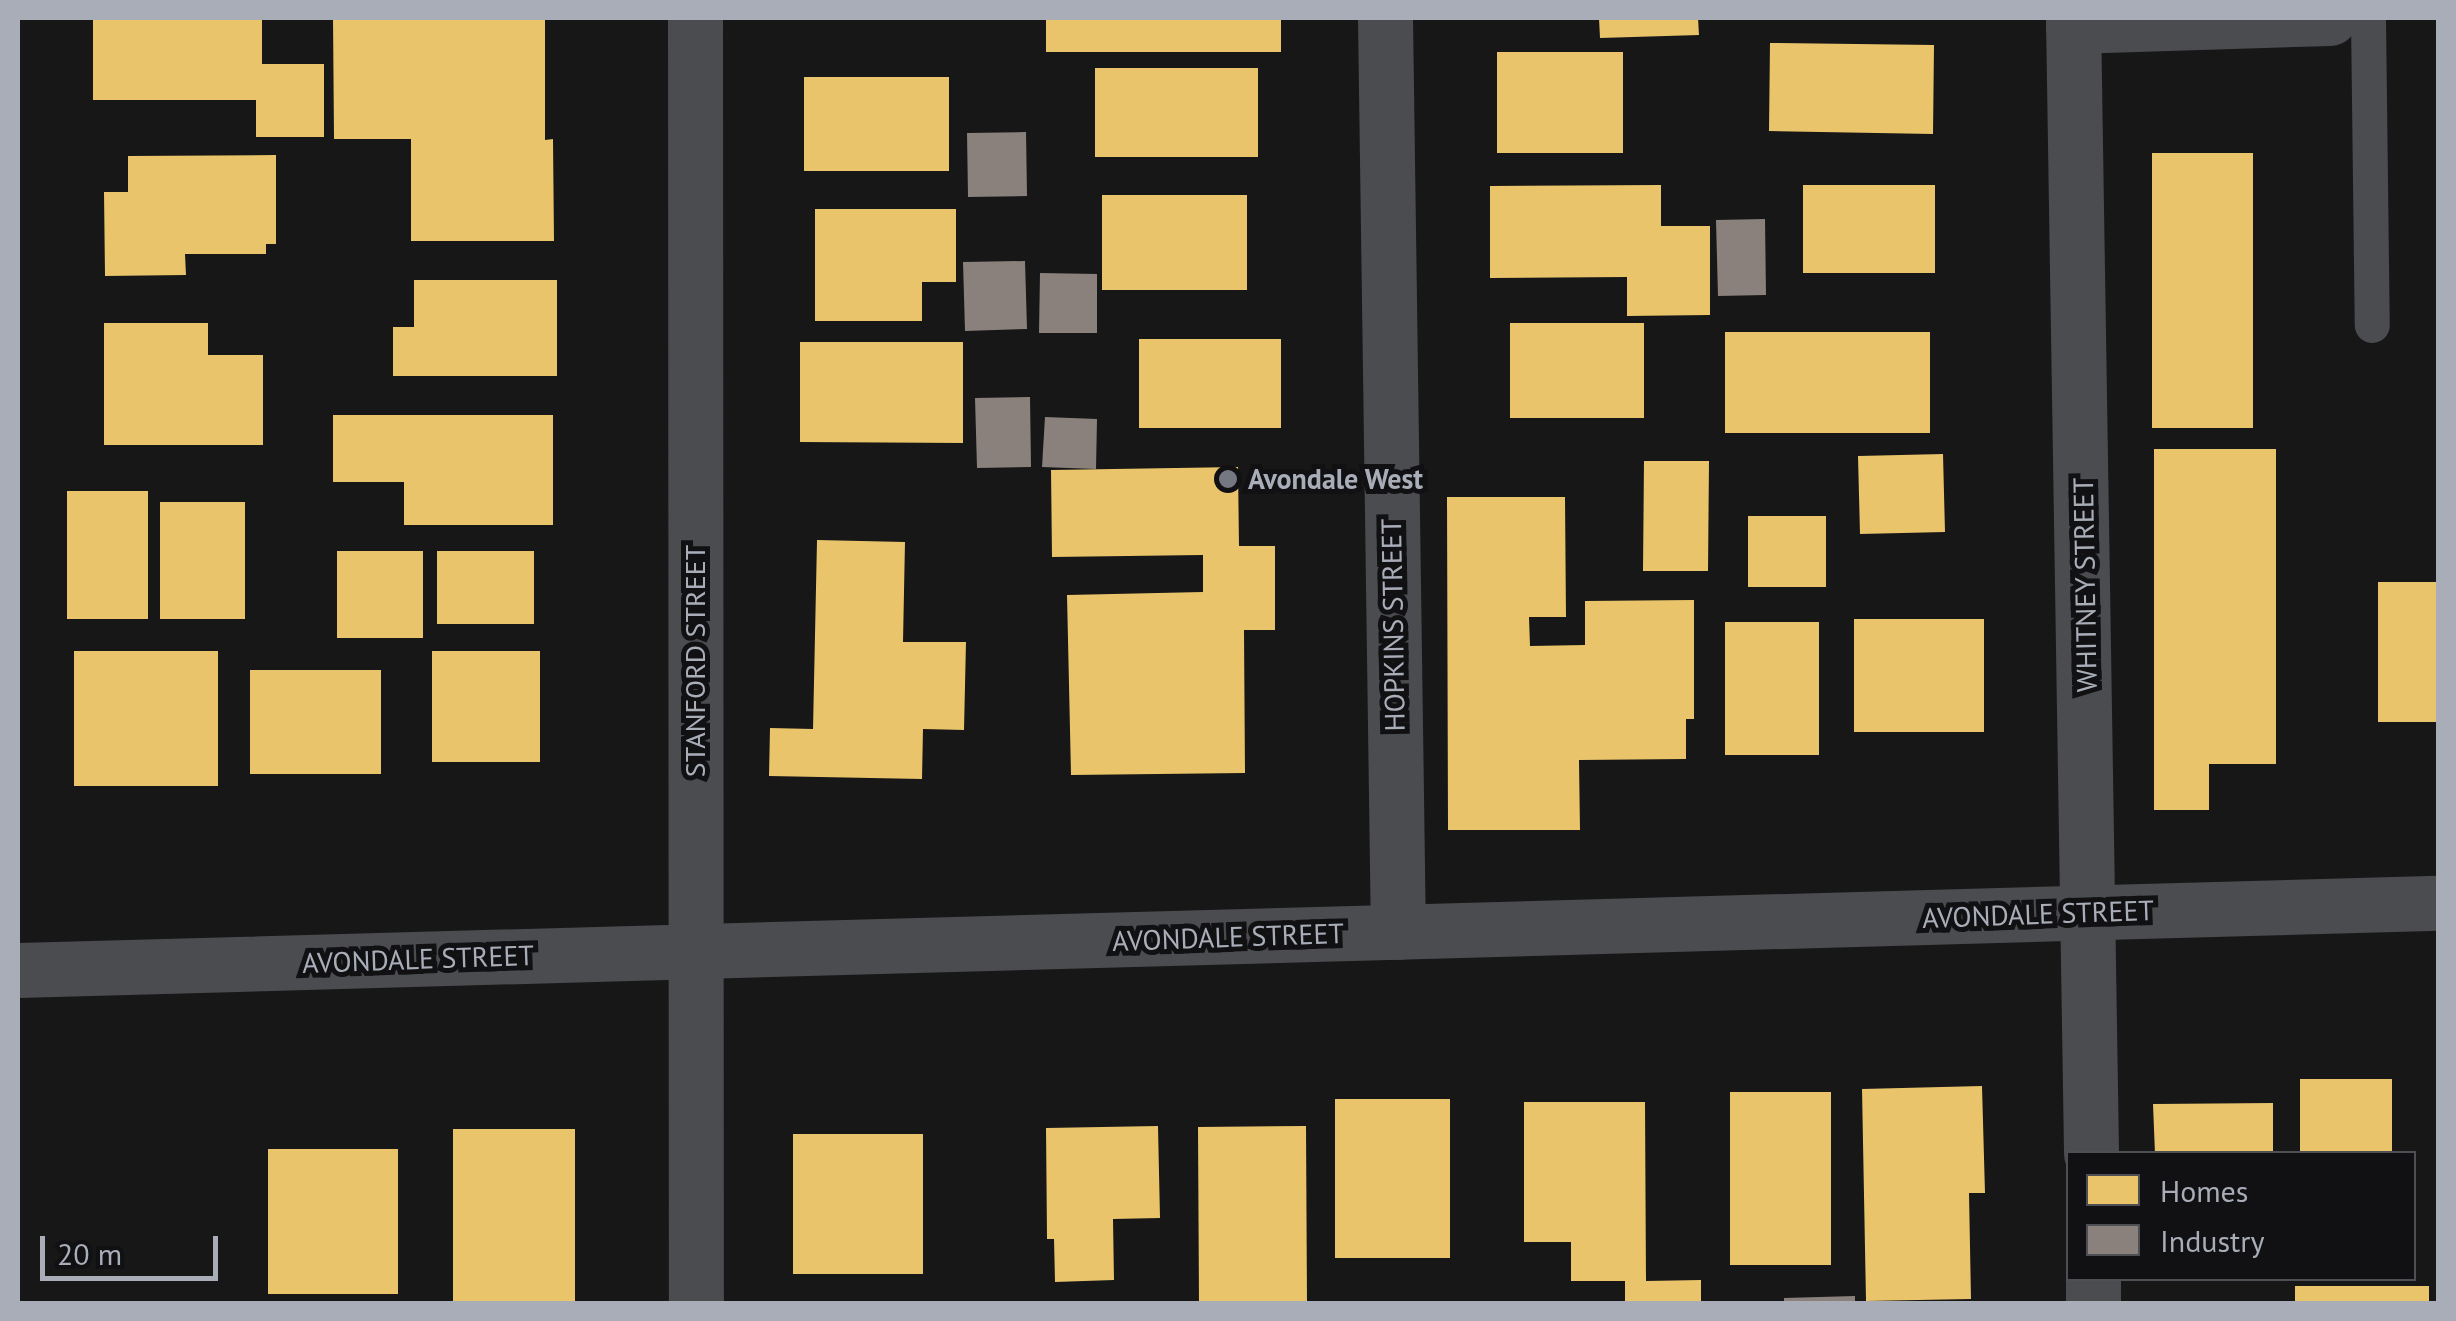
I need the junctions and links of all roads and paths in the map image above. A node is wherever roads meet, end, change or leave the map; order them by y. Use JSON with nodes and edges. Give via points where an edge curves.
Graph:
{"nodes":[{"id":1,"x":694,"y":18,"type":"edge"},
{"id":2,"x":1384,"y":18,"type":"edge"},
{"id":3,"x":2330,"y":18,"type":"edge"},
{"id":4,"x":2368,"y":18,"type":"edge"},
{"id":5,"x":2073,"y":22,"type":"edge"},
{"id":6,"x":2372,"y":325,"type":"dead end"},
{"id":7,"x":2438,"y":903,"type":"edge"},
{"id":8,"x":2089,"y":913,"type":"junction"},
{"id":9,"x":1398,"y":932,"type":"junction"},
{"id":10,"x":694,"y":951,"type":"junction"},
{"id":11,"x":18,"y":970,"type":"edge"},
{"id":12,"x":2092,"y":1151,"type":"edge"},
{"id":13,"x":696,"y":1304,"type":"edge"}],
"edges":[{"from":1,"to":10,"type":"street","name":"STANFORD STREET"},
{"from":2,"to":9,"type":"street","name":"HOPKINS STREET"},
{"from":3,"to":5,"type":"street"},
{"from":4,"to":6,"type":"lane"},
{"from":5,"to":8,"type":"street","name":"WHITNEY STREET"},
{"from":7,"to":8,"type":"street","name":"AVONDALE STREET"},
{"from":8,"to":9,"type":"street","name":"AVONDALE STREET"},
{"from":8,"to":12,"type":"street","name":"WHITNEY STREET"},
{"from":9,"to":10,"type":"street","name":"AVONDALE STREET"},
{"from":10,"to":11,"type":"street","name":"AVONDALE STREET"},
{"from":10,"to":13,"type":"street","name":"STANFORD STREET"}]}
